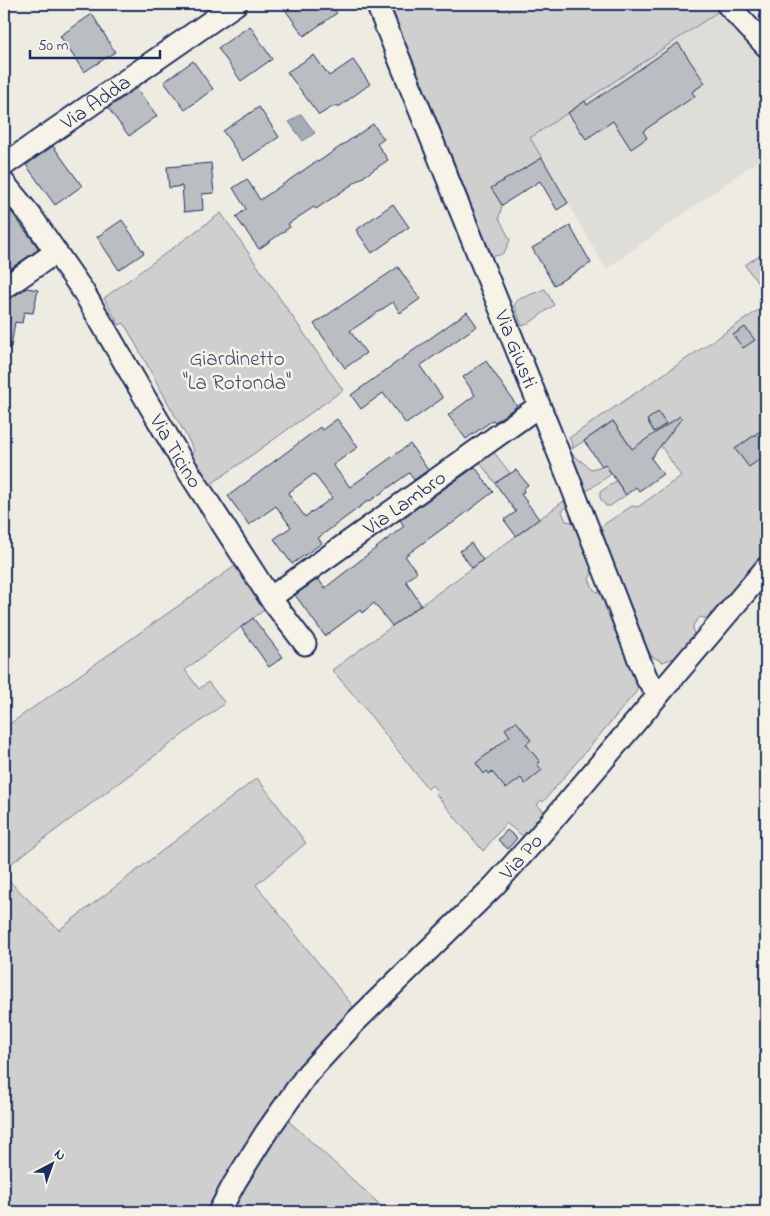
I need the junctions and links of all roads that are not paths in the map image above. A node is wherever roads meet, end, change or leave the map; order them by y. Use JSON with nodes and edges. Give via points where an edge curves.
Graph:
{"nodes":[{"id":1,"x":236,"y":4,"type":"edge"},
{"id":2,"x":377,"y":4,"type":"edge"},
{"id":3,"x":727,"y":4,"type":"edge"},
{"id":4,"x":766,"y":46,"type":"edge"},
{"id":5,"x":4,"y":165,"type":"edge"},
{"id":6,"x":4,"y":184,"type":"edge"},
{"id":7,"x":56,"y":252,"type":"junction"},
{"id":8,"x":4,"y":288,"type":"edge"},
{"id":9,"x":540,"y":406,"type":"junction"},
{"id":10,"x":766,"y":568,"type":"edge"},
{"id":11,"x":270,"y":598,"type":"junction"},
{"id":12,"x":305,"y":644,"type":"dead end"},
{"id":13,"x":659,"y":694,"type":"junction"},
{"id":14,"x":219,"y":1212,"type":"edge"}],
"edges":[{"from":1,"to":5,"type":"street","name":"Via Adda"},
{"from":2,"to":9,"type":"street","name":"Via Giusti"},
{"from":3,"to":4,"type":"street"},
{"from":6,"to":7,"type":"street","name":"Via Ticino"},
{"from":7,"to":8,"type":"street"},
{"from":7,"to":11,"type":"street","name":"Via Ticino","via":[[83,291],[183,463]]},
{"from":9,"to":11,"type":"street","name":"Via Lambro"},
{"from":9,"to":13,"type":"street","name":"Via Giusti","via":[[647,679]]},
{"from":10,"to":13,"type":"street","name":"Via Po"},
{"from":11,"to":12,"type":"street","name":"Via Ticino"},
{"from":13,"to":14,"type":"street","name":"Via Po","via":[[494,886],[356,1021],[308,1074],[235,1182]]}]}
